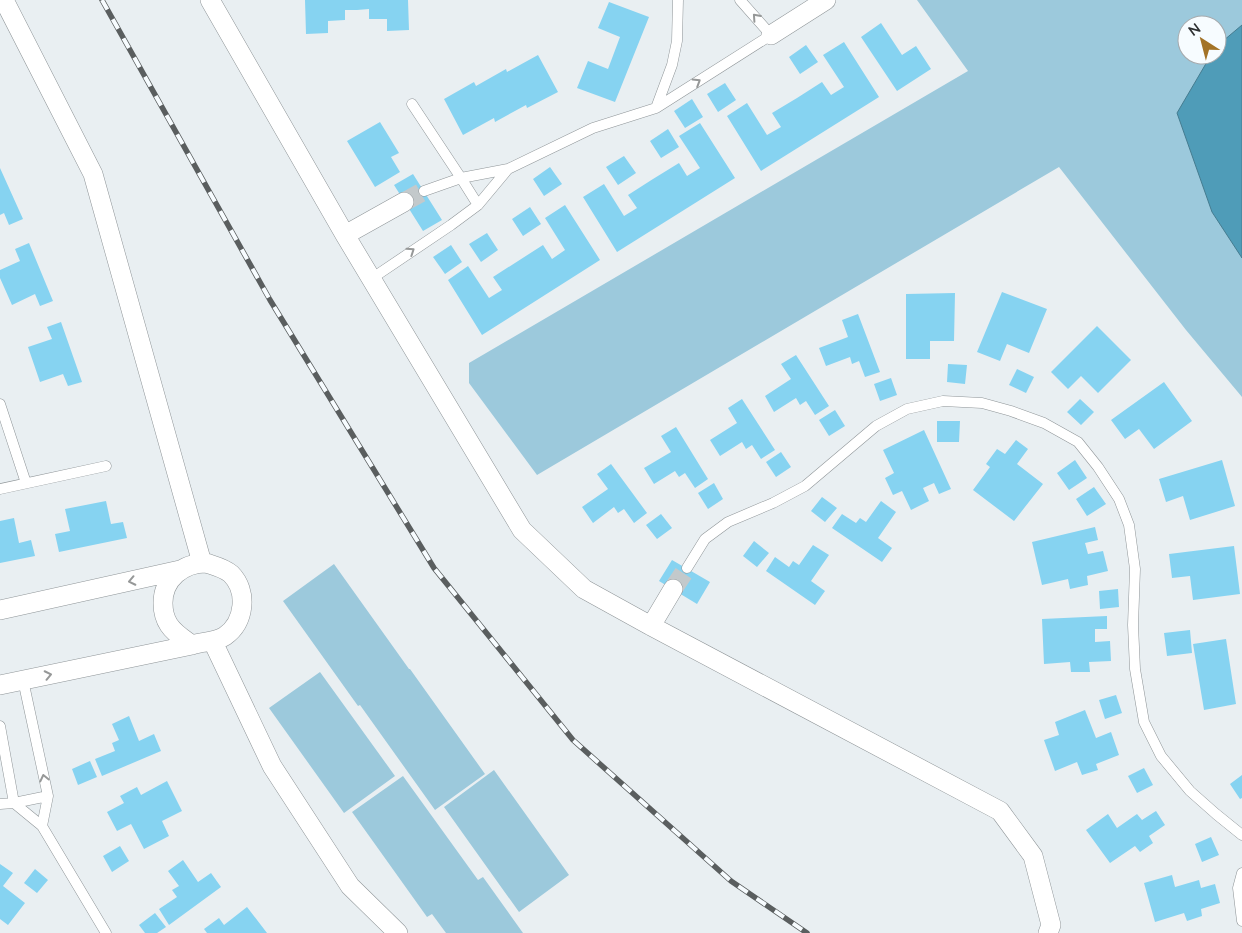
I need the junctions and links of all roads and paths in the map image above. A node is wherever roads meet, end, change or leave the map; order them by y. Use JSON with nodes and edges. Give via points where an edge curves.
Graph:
{"nodes":[{"id":1,"x":4,"y":0,"type":"edge"},
{"id":2,"x":210,"y":0,"type":"edge"},
{"id":3,"x":678,"y":0,"type":"edge"},
{"id":4,"x":740,"y":0,"type":"edge"},
{"id":5,"x":826,"y":0,"type":"edge"},
{"id":6,"x":772,"y":35,"type":"junction"},
{"id":7,"x":412,"y":104,"type":"dead end"},
{"id":8,"x":656,"y":108,"type":"junction"},
{"id":9,"x":508,"y":169,"type":"junction"},
{"id":10,"x":461,"y":178,"type":"junction"},
{"id":11,"x":424,"y":191,"type":"tunnel mouth"},
{"id":12,"x":404,"y":202,"type":"tunnel mouth"},
{"id":13,"x":478,"y":205,"type":"junction"},
{"id":14,"x":345,"y":235,"type":"junction"},
{"id":15,"x":371,"y":279,"type":"junction"},
{"id":16,"x":0,"y":404,"type":"edge"},
{"id":17,"x":106,"y":466,"type":"dead end"},
{"id":18,"x":26,"y":483,"type":"junction"},
{"id":19,"x":0,"y":489,"type":"edge"},
{"id":20,"x":202,"y":563,"type":"junction"},
{"id":21,"x":687,"y":568,"type":"tunnel mouth"},
{"id":22,"x":180,"y":570,"type":"junction"},
{"id":23,"x":673,"y":590,"type":"tunnel mouth"},
{"id":24,"x":0,"y":610,"type":"edge"},
{"id":25,"x":651,"y":626,"type":"junction"},
{"id":26,"x":213,"y":642,"type":"junction"},
{"id":27,"x":192,"y":645,"type":"junction"},
{"id":28,"x":23,"y":680,"type":"junction"},
{"id":29,"x":0,"y":685,"type":"edge"},
{"id":30,"x":0,"y":726,"type":"edge"},
{"id":31,"x":48,"y":796,"type":"junction"},
{"id":32,"x":0,"y":804,"type":"edge"},
{"id":33,"x":14,"y":804,"type":"junction"},
{"id":34,"x":42,"y":826,"type":"junction"},
{"id":35,"x":1242,"y":835,"type":"edge"},
{"id":36,"x":1242,"y":872,"type":"edge"},
{"id":37,"x":1242,"y":921,"type":"edge"},
{"id":38,"x":106,"y":933,"type":"edge"},
{"id":39,"x":398,"y":933,"type":"edge"},
{"id":40,"x":1048,"y":933,"type":"edge"}],
"edges":[{"from":1,"to":20,"type":"street","via":[[93,174]]},
{"from":2,"to":14,"type":"street"},
{"from":3,"to":8,"type":"lane","via":[[672,65]]},
{"from":6,"to":4,"type":"lane","one_way":true},
{"from":5,"to":6,"type":"street"},
{"from":8,"to":6,"type":"lane","one_way":true},
{"from":7,"to":10,"type":"lane"},
{"from":8,"to":9,"type":"lane","via":[[593,128]]},
{"from":9,"to":10,"type":"lane"},
{"from":9,"to":13,"type":"lane"},
{"from":10,"to":11,"type":"lane"},
{"from":10,"to":13,"type":"lane"},
{"from":12,"to":14,"type":"street"},
{"from":15,"to":13,"type":"lane","one_way":true},
{"from":14,"to":15,"type":"street"},
{"from":15,"to":25,"type":"street","via":[[522,530],[584,589]]},
{"from":16,"to":18,"type":"lane"},
{"from":17,"to":18,"type":"lane"},
{"from":18,"to":19,"type":"lane"},
{"from":20,"to":22,"type":"street"},
{"from":20,"to":26,"type":"street","via":[[220,567],[231,575],[239,586],[242,600],[241,614],[235,626]]},
{"from":21,"to":35,"type":"lane","via":[[705,539],[728,522],[805,486],[876,426],[907,409],[943,401],[982,403],[1044,423],[1078,442],[1118,499],[1129,526],[1135,569],[1132,625],[1135,669],[1144,722],[1161,756],[1190,791]]},
{"from":22,"to":24,"type":"street","one_way":true},
{"from":22,"to":27,"type":"street","via":[[169,581],[163,595],[163,610],[168,624]]},
{"from":23,"to":25,"type":"street"},
{"from":25,"to":40,"type":"street","via":[[1000,811],[1033,856],[1051,925]]},
{"from":26,"to":27,"type":"street"},
{"from":26,"to":39,"type":"street","via":[[272,766],[350,886]]},
{"from":28,"to":27,"type":"street","one_way":true},
{"from":28,"to":29,"type":"street"},
{"from":31,"to":28,"type":"lane","one_way":true},
{"from":30,"to":33,"type":"lane"},
{"from":31,"to":33,"type":"lane"},
{"from":31,"to":34,"type":"lane"},
{"from":32,"to":33,"type":"lane"},
{"from":33,"to":34,"type":"lane"},
{"from":34,"to":38,"type":"lane"},
{"from":36,"to":37,"type":"lane","via":[[1238,888]]}]}
